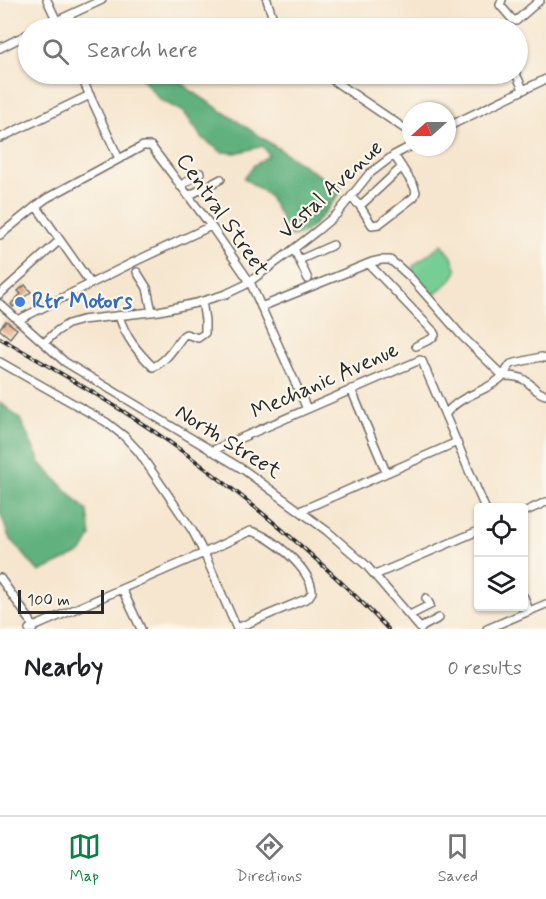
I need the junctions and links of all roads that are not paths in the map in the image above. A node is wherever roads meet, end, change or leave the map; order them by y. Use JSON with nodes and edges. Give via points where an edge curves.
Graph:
{"nodes":[{"id":1,"x":47,"y":0,"type":"edge"},
{"id":2,"x":102,"y":0,"type":"edge"},
{"id":3,"x":267,"y":0,"type":"edge"},
{"id":4,"x":502,"y":0,"type":"edge"},
{"id":5,"x":540,"y":0,"type":"edge"},
{"id":6,"x":55,"y":18,"type":"edge"},
{"id":7,"x":70,"y":18,"type":"edge"},
{"id":8,"x":273,"y":18,"type":"edge"},
{"id":9,"x":511,"y":18,"type":"edge"},
{"id":10,"x":522,"y":18,"type":"edge"},
{"id":11,"x":18,"y":39,"type":"edge"},
{"id":12,"x":0,"y":48,"type":"edge"},
{"id":13,"x":546,"y":79,"type":"edge"},
{"id":14,"x":85,"y":84,"type":"edge"},
{"id":15,"x":339,"y":84,"type":"edge"},
{"id":16,"x":521,"y":84,"type":"edge"},
{"id":17,"x":523,"y":89,"type":"junction"},
{"id":18,"x":90,"y":95,"type":"junction"},
{"id":19,"x":456,"y":122,"type":"edge"},
{"id":20,"x":402,"y":127,"type":"edge"},
{"id":21,"x":0,"y":138,"type":"edge"},
{"id":22,"x":402,"y":151,"type":"edge"},
{"id":23,"x":394,"y":155,"type":"junction"},
{"id":24,"x":119,"y":159,"type":"junction"},
{"id":25,"x":402,"y":167,"type":"junction"},
{"id":26,"x":200,"y":173,"type":"dead end"},
{"id":27,"x":221,"y":179,"type":"dead end"},
{"id":28,"x":180,"y":186,"type":"junction"},
{"id":29,"x":188,"y":196,"type":"junction"},
{"id":30,"x":351,"y":197,"type":"junction"},
{"id":31,"x":36,"y":206,"type":"junction"},
{"id":32,"x":360,"y":206,"type":"junction"},
{"id":33,"x":211,"y":226,"type":"junction"},
{"id":34,"x":0,"y":235,"type":"edge"},
{"id":35,"x":60,"y":240,"type":"junction"},
{"id":36,"x":333,"y":244,"type":"dead end"},
{"id":37,"x":294,"y":249,"type":"junction"},
{"id":38,"x":299,"y":260,"type":"junction"},
{"id":39,"x":369,"y":264,"type":"junction"},
{"id":40,"x":137,"y":272,"type":"dead end"},
{"id":41,"x":308,"y":279,"type":"dead end"},
{"id":42,"x":250,"y":282,"type":"junction"},
{"id":43,"x":91,"y":284,"type":"junction"},
{"id":44,"x":0,"y":294,"type":"edge"},
{"id":45,"x":202,"y":301,"type":"junction"},
{"id":46,"x":0,"y":304,"type":"edge"},
{"id":47,"x":261,"y":307,"type":"junction"},
{"id":48,"x":152,"y":312,"type":"junction"},
{"id":49,"x":119,"y":316,"type":"junction"},
{"id":50,"x":18,"y":320,"type":"junction"},
{"id":51,"x":44,"y":343,"type":"junction"},
{"id":52,"x":416,"y":346,"type":"dead end"},
{"id":53,"x":546,"y":358,"type":"edge"},
{"id":54,"x":0,"y":362,"type":"edge"},
{"id":55,"x":502,"y":376,"type":"junction"},
{"id":56,"x":351,"y":389,"type":"junction"},
{"id":57,"x":546,"y":394,"type":"edge"},
{"id":58,"x":306,"y":409,"type":"junction"},
{"id":59,"x":446,"y":415,"type":"junction"},
{"id":60,"x":457,"y":442,"type":"junction"},
{"id":61,"x":211,"y":451,"type":"junction"},
{"id":62,"x":386,"y":472,"type":"junction"},
{"id":63,"x":546,"y":502,"type":"edge"},
{"id":64,"x":483,"y":503,"type":"edge"},
{"id":65,"x":528,"y":510,"type":"edge"},
{"id":66,"x":300,"y":511,"type":"junction"},
{"id":67,"x":474,"y":533,"type":"edge"},
{"id":68,"x":204,"y":553,"type":"junction"},
{"id":69,"x":375,"y":575,"type":"junction"},
{"id":70,"x":0,"y":578,"type":"edge"},
{"id":71,"x":122,"y":589,"type":"junction"},
{"id":72,"x":426,"y":598,"type":"dead end"},
{"id":73,"x":546,"y":604,"type":"edge"},
{"id":74,"x":529,"y":611,"type":"joint"},
{"id":75,"x":410,"y":615,"type":"junction"},
{"id":76,"x":439,"y":618,"type":"dead end"},
{"id":77,"x":32,"y":628,"type":"edge"},
{"id":78,"x":421,"y":628,"type":"edge"},
{"id":79,"x":141,"y":629,"type":"edge"},
{"id":80,"x":237,"y":629,"type":"edge"},
{"id":81,"x":487,"y":629,"type":"edge"}],
"edges":[{"from":1,"to":6,"type":"street"},
{"from":2,"to":7,"type":"street"},
{"from":3,"to":8,"type":"street"},
{"from":4,"to":9,"type":"street","via":[[500,5]]},
{"from":5,"to":10,"type":"street"},
{"from":11,"to":12,"type":"street"},
{"from":13,"to":17,"type":"street"},
{"from":14,"to":18,"type":"street"},
{"from":15,"to":20,"type":"street"},
{"from":16,"to":17,"type":"street"},
{"from":17,"to":19,"type":"street"},
{"from":18,"to":21,"type":"street"},
{"from":18,"to":24,"type":"street"},
{"from":22,"to":23,"type":"street","name":"Vestal Avenue"},
{"from":23,"to":25,"type":"street"},
{"from":23,"to":30,"type":"street","name":"Vestal Avenue","via":[[369,174]]},
{"from":24,"to":28,"type":"street","name":"Central Street","via":[[151,146]]},
{"from":24,"to":31,"type":"street"},
{"from":25,"to":32,"type":"street"},
{"from":25,"to":32,"type":"street","via":[[414,186],[414,197],[379,224],[372,225]]},
{"from":26,"to":28,"type":"street"},
{"from":27,"to":29,"type":"street"},
{"from":28,"to":29,"type":"street","name":"Central Street"},
{"from":29,"to":33,"type":"street","name":"Central Street"},
{"from":30,"to":32,"type":"street"},
{"from":30,"to":37,"type":"street","name":"Vestal Avenue","via":[[337,214]]},
{"from":31,"to":34,"type":"street"},
{"from":31,"to":35,"type":"street"},
{"from":33,"to":42,"type":"street","name":"Central Street"},
{"from":33,"to":43,"type":"street"},
{"from":35,"to":43,"type":"street"},
{"from":35,"to":44,"type":"street"},
{"from":36,"to":38,"type":"street"},
{"from":37,"to":38,"type":"street"},
{"from":37,"to":42,"type":"street","name":"Vestal Avenue"},
{"from":38,"to":41,"type":"street"},
{"from":39,"to":47,"type":"street"},
{"from":39,"to":52,"type":"street","via":[[433,331],[431,339]]},
{"from":39,"to":55,"type":"street","via":[[390,260],[399,267]]},
{"from":40,"to":48,"type":"street","via":[[147,288]]},
{"from":42,"to":45,"type":"street","name":"Vestal Avenue"},
{"from":42,"to":47,"type":"street","name":"Central Street"},
{"from":43,"to":50,"type":"street"},
{"from":45,"to":48,"type":"street","name":"Vestal Avenue"},
{"from":45,"to":49,"type":"street","via":[[205,333],[198,338],[186,334],[153,367],[130,341]]},
{"from":46,"to":50,"type":"street","name":"North Street"},
{"from":47,"to":58,"type":"street","name":"Central Street"},
{"from":48,"to":49,"type":"street","name":"Vestal Avenue"},
{"from":49,"to":51,"type":"street","name":"Vestal Avenue","via":[[68,324]]},
{"from":50,"to":51,"type":"street","name":"North Street"},
{"from":51,"to":61,"type":"street","name":"North Street","via":[[72,367]]},
{"from":53,"to":55,"type":"street","via":[[511,363]]},
{"from":54,"to":68,"type":"street","via":[[124,435],[183,514]]},
{"from":55,"to":57,"type":"street","via":[[527,381],[536,391]]},
{"from":55,"to":59,"type":"street","via":[[453,405]]},
{"from":56,"to":58,"type":"street","name":"Mechanic Avenue"},
{"from":56,"to":59,"type":"street","name":"Mechanic Avenue","via":[[420,360]]},
{"from":56,"to":62,"type":"street"},
{"from":58,"to":61,"type":"street","name":"Mechanic Avenue"},
{"from":59,"to":60,"type":"street"},
{"from":60,"to":62,"type":"street"},
{"from":60,"to":64,"type":"street"},
{"from":61,"to":66,"type":"street","name":"North Street"},
{"from":62,"to":66,"type":"street"},
{"from":63,"to":65,"type":"street"},
{"from":66,"to":69,"type":"street","name":"North Street"},
{"from":67,"to":69,"type":"street"},
{"from":68,"to":71,"type":"street"},
{"from":68,"to":80,"type":"street"},
{"from":68,"to":80,"type":"street","via":[[250,531],[256,532],[269,539],[310,580],[312,592],[308,598]]},
{"from":69,"to":75,"type":"street","name":"North Street"},
{"from":70,"to":77,"type":"street"},
{"from":71,"to":77,"type":"street"},
{"from":71,"to":79,"type":"street"},
{"from":72,"to":75,"type":"street","via":[[430,605]]},
{"from":73,"to":74,"type":"street"},
{"from":74,"to":81,"type":"street"},
{"from":75,"to":78,"type":"street","name":"North Street"},
{"from":76,"to":78,"type":"street"}]}
